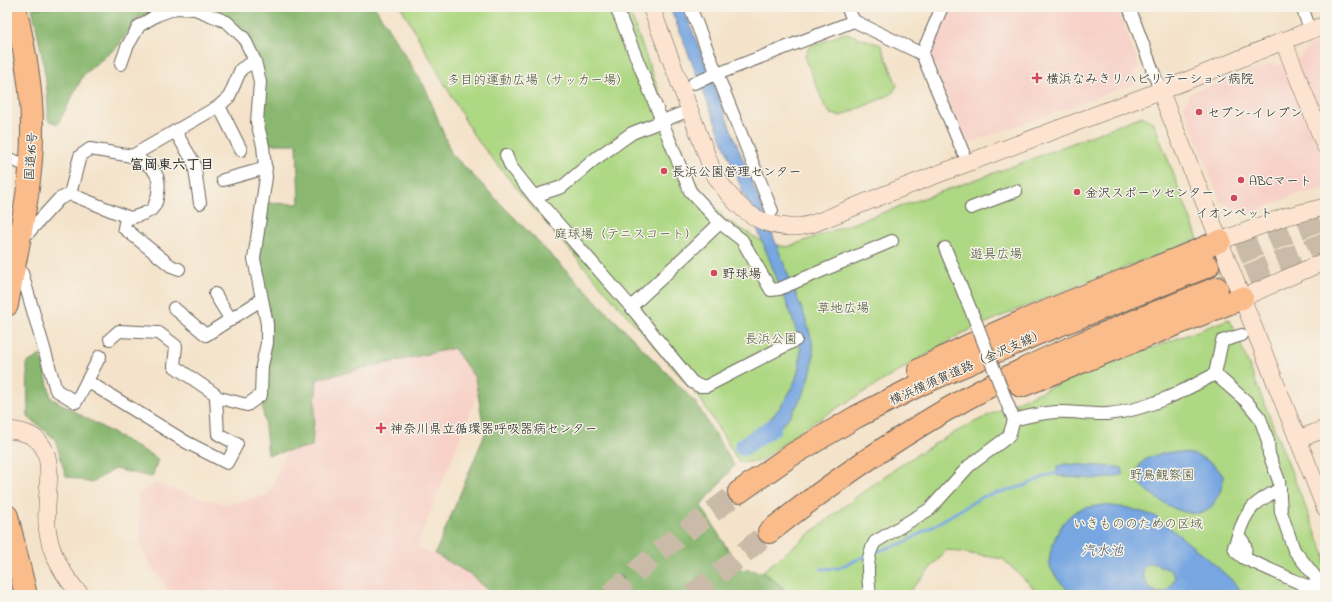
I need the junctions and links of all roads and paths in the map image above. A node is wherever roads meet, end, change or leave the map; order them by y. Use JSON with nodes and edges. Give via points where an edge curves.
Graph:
{"nodes":[{"id":1,"x":15,"y":7,"type":"edge"},
{"id":2,"x":616,"y":7,"type":"edge"},
{"id":3,"x":651,"y":7,"type":"edge"},
{"id":4,"x":690,"y":7,"type":"edge"},
{"id":5,"x":847,"y":7,"type":"edge"},
{"id":6,"x":942,"y":7,"type":"edge"},
{"id":7,"x":1129,"y":7,"type":"edge"},
{"id":8,"x":1302,"y":7,"type":"edge"},
{"id":9,"x":854,"y":21,"type":"junction"},
{"id":10,"x":1307,"y":21,"type":"dead end"},
{"id":11,"x":1325,"y":25,"type":"edge"},
{"id":12,"x":1283,"y":40,"type":"junction"},
{"id":13,"x":922,"y":54,"type":"junction"},
{"id":14,"x":255,"y":61,"type":"junction"},
{"id":15,"x":122,"y":64,"type":"dead end"},
{"id":16,"x":715,"y":76,"type":"junction"},
{"id":17,"x":694,"y":83,"type":"dead end"},
{"id":18,"x":1160,"y":90,"type":"junction"},
{"id":19,"x":220,"y":106,"type":"junction"},
{"id":20,"x":680,"y":114,"type":"dead end"},
{"id":21,"x":660,"y":121,"type":"junction"},
{"id":22,"x":175,"y":131,"type":"junction"},
{"id":23,"x":1325,"y":146,"type":"edge"},
{"id":24,"x":241,"y":150,"type":"dead end"},
{"id":25,"x":963,"y":152,"type":"dead end"},
{"id":26,"x":506,"y":155,"type":"dead end"},
{"id":27,"x":132,"y":156,"type":"junction"},
{"id":28,"x":7,"y":158,"type":"edge"},
{"id":29,"x":31,"y":166,"type":"junction"},
{"id":30,"x":266,"y":168,"type":"junction"},
{"id":31,"x":222,"y":180,"type":"dead end"},
{"id":32,"x":1016,"y":191,"type":"dead end"},
{"id":33,"x":70,"y":194,"type":"junction"},
{"id":34,"x":534,"y":196,"type":"junction"},
{"id":35,"x":200,"y":203,"type":"dead end"},
{"id":36,"x":1325,"y":207,"type":"edge"},
{"id":37,"x":971,"y":208,"type":"dead end"},
{"id":38,"x":126,"y":217,"type":"junction"},
{"id":39,"x":774,"y":218,"type":"junction"},
{"id":40,"x":720,"y":223,"type":"junction"},
{"id":41,"x":21,"y":233,"type":"junction"},
{"id":42,"x":892,"y":241,"type":"dead end"},
{"id":43,"x":1220,"y":241,"type":"junction"},
{"id":44,"x":945,"y":248,"type":"dead end"},
{"id":45,"x":1325,"y":261,"type":"edge"},
{"id":46,"x":1208,"y":266,"type":"tunnel mouth"},
{"id":47,"x":13,"y":269,"type":"junction"},
{"id":48,"x":179,"y":269,"type":"dead end"},
{"id":49,"x":1217,"y":288,"type":"tunnel mouth"},
{"id":50,"x":215,"y":294,"type":"dead end"},
{"id":51,"x":1242,"y":298,"type":"junction"},
{"id":52,"x":261,"y":300,"type":"junction"},
{"id":53,"x":7,"y":305,"type":"edge"},
{"id":54,"x":631,"y":307,"type":"junction"},
{"id":55,"x":174,"y":308,"type":"dead end"},
{"id":56,"x":231,"y":320,"type":"junction"},
{"id":57,"x":1242,"y":335,"type":"dead end"},
{"id":58,"x":110,"y":339,"type":"dead end"},
{"id":59,"x":796,"y":340,"type":"dead end"},
{"id":60,"x":100,"y":356,"type":"dead end"},
{"id":61,"x":1215,"y":374,"type":"junction"},
{"id":62,"x":87,"y":381,"type":"junction"},
{"id":63,"x":216,"y":397,"type":"junction"},
{"id":64,"x":1014,"y":420,"type":"junction"},
{"id":65,"x":1325,"y":429,"type":"edge"},
{"id":66,"x":7,"y":430,"type":"edge"},
{"id":67,"x":1298,"y":439,"type":"junction"},
{"id":68,"x":790,"y":456,"type":"junction"},
{"id":69,"x":1280,"y":489,"type":"junction"},
{"id":70,"x":739,"y":492,"type":"tunnel mouth"},
{"id":71,"x":817,"y":495,"type":"junction"},
{"id":72,"x":1325,"y":508,"type":"edge"},
{"id":73,"x":7,"y":516,"type":"edge"},
{"id":74,"x":769,"y":532,"type":"tunnel mouth"},
{"id":75,"x":1325,"y":590,"type":"edge"},
{"id":76,"x":26,"y":595,"type":"edge"},
{"id":77,"x":81,"y":595,"type":"edge"},
{"id":78,"x":870,"y":595,"type":"edge"}],
"edges":[{"from":1,"to":29,"type":"highway","name":"国道16号","via":[[30,87]]},
{"from":2,"to":21,"type":"street"},
{"from":3,"to":39,"type":"street","via":[[713,172],[736,205],[748,214]]},
{"from":4,"to":16,"type":"street"},
{"from":5,"to":9,"type":"street"},
{"from":6,"to":13,"type":"street"},
{"from":7,"to":18,"type":"street"},
{"from":8,"to":10,"type":"street"},
{"from":9,"to":13,"type":"street"},
{"from":9,"to":16,"type":"street"},
{"from":11,"to":12,"type":"street"},
{"from":12,"to":18,"type":"street"},
{"from":12,"to":23,"type":"street"},
{"from":13,"to":25,"type":"street"},
{"from":14,"to":15,"type":"street","via":[[244,38],[227,22],[195,9],[176,8],[138,26]]},
{"from":14,"to":19,"type":"street","via":[[241,69],[229,97]]},
{"from":14,"to":30,"type":"street","via":[[260,82],[257,122]]},
{"from":16,"to":17,"type":"street"},
{"from":16,"to":39,"type":"street"},
{"from":18,"to":39,"type":"street","via":[[825,219],[803,226]]},
{"from":18,"to":43,"type":"street"},
{"from":19,"to":22,"type":"street"},
{"from":19,"to":24,"type":"street"},
{"from":20,"to":21,"type":"street"},
{"from":21,"to":34,"type":"street","via":[[632,133],[595,159],[562,187]]},
{"from":21,"to":40,"type":"street","via":[[690,191]]},
{"from":22,"to":27,"type":"street"},
{"from":22,"to":35,"type":"street","via":[[194,163]]},
{"from":26,"to":34,"type":"street","via":[[511,167]]},
{"from":27,"to":33,"type":"street","via":[[90,149],[80,156]]},
{"from":27,"to":38,"type":"street","via":[[147,164],[160,180],[156,205],[149,211]]},
{"from":28,"to":29,"type":"street"},
{"from":29,"to":41,"type":"highway","name":"国道16号"},
{"from":30,"to":31,"type":"street"},
{"from":30,"to":52,"type":"street","via":[[254,259]]},
{"from":32,"to":37,"type":"street"},
{"from":33,"to":38,"type":"street"},
{"from":33,"to":41,"type":"street","via":[[59,199],[28,233]]},
{"from":34,"to":54,"type":"street"},
{"from":36,"to":43,"type":"street","via":[[1284,217]]},
{"from":38,"to":48,"type":"street","via":[[124,228],[171,266]]},
{"from":40,"to":42,"type":"street","via":[[742,240],[772,290]]},
{"from":40,"to":54,"type":"street"},
{"from":41,"to":47,"type":"highway","name":"国道16号"},
{"from":43,"to":51,"type":"street"},
{"from":43,"to":68,"type":"highway","via":[[962,348],[877,395]]},
{"from":44,"to":64,"type":"street","bridge":true},
{"from":45,"to":51,"type":"street"},
{"from":46,"to":68,"type":"highway","name":"横浜横須賀道路（金沢支線）","via":[[921,384],[856,417]]},
{"from":47,"to":53,"type":"highway","name":"国道16号"},
{"from":47,"to":62,"type":"street","via":[[22,273],[56,390],[76,402]]},
{"from":49,"to":71,"type":"highway","name":"横浜横須賀道路（金沢支線）","via":[[1050,357],[990,386],[932,417],[873,454]]},
{"from":50,"to":56,"type":"street"},
{"from":51,"to":67,"type":"street"},
{"from":51,"to":71,"type":"highway","via":[[983,402],[897,446]]},
{"from":52,"to":56,"type":"street"},
{"from":52,"to":63,"type":"street","via":[[267,324],[262,394],[247,405]]},
{"from":54,"to":59,"type":"street","via":[[692,382],[699,386],[707,386]]},
{"from":55,"to":56,"type":"street","via":[[206,335]]},
{"from":57,"to":61,"type":"street","via":[[1222,341]]},
{"from":58,"to":63,"type":"street","via":[[119,331],[159,333],[176,346],[174,366]]},
{"from":60,"to":62,"type":"street"},
{"from":61,"to":64,"type":"street","via":[[1134,410],[1083,415],[1058,412],[1035,414]]},
{"from":61,"to":69,"type":"street","via":[[1246,401],[1260,418]]},
{"from":62,"to":63,"type":"street","via":[[186,442],[227,463],[237,444],[218,434]]},
{"from":64,"to":78,"type":"street","via":[[1009,436],[969,466],[930,509],[875,542],[869,555]]},
{"from":65,"to":67,"type":"street"},
{"from":66,"to":77,"type":"street","via":[[25,433],[44,447],[50,474],[46,515],[52,549],[59,568]]},
{"from":67,"to":72,"type":"street"},
{"from":68,"to":70,"type":"highway","name":"横浜横須賀道路（金沢支線）"},
{"from":69,"to":75,"type":"street","via":[[1281,512],[1294,550]]},
{"from":69,"to":75,"type":"street","via":[[1260,499],[1242,521],[1238,536],[1246,544],[1244,558],[1302,584]]},
{"from":71,"to":74,"type":"highway","name":"横浜横須賀道路（金沢支線）"},
{"from":73,"to":76,"type":"highway"}]}
